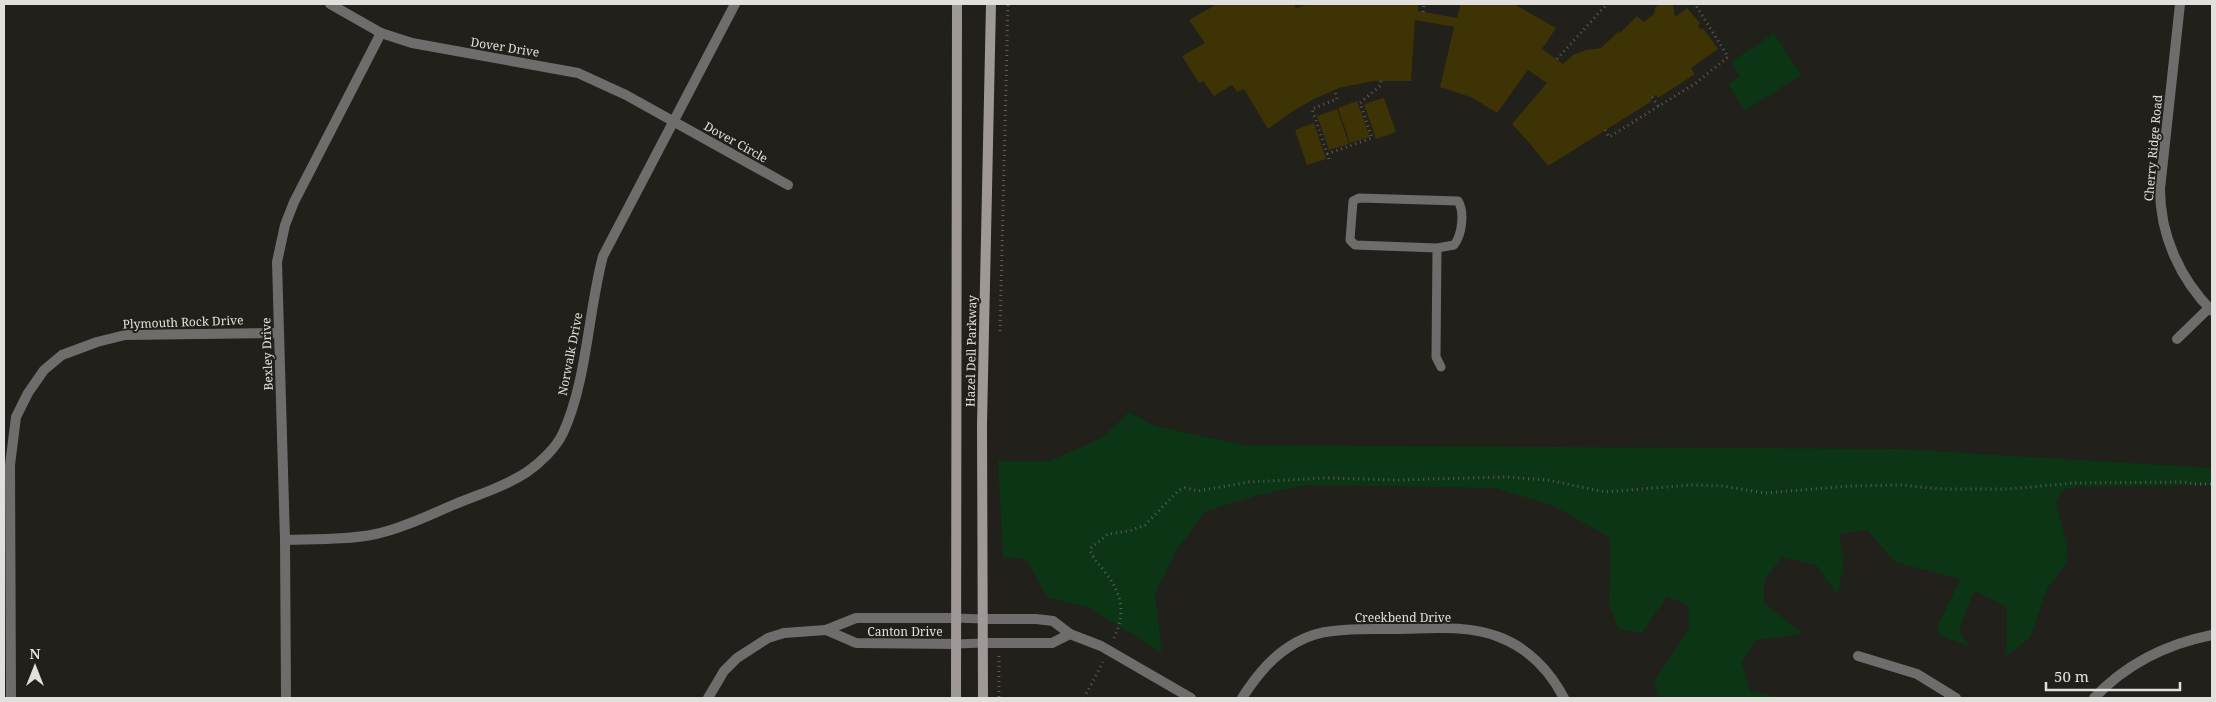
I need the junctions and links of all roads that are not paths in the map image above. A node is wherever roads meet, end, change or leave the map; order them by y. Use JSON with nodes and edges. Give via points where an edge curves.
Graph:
{"nodes":[{"id":1,"x":330,"y":4,"type":"edge"},
{"id":2,"x":736,"y":4,"type":"edge"},
{"id":3,"x":957,"y":4,"type":"edge"},
{"id":4,"x":991,"y":4,"type":"edge"},
{"id":5,"x":2180,"y":4,"type":"edge"},
{"id":6,"x":381,"y":33,"type":"junction"},
{"id":7,"x":673,"y":121,"type":"junction"},
{"id":8,"x":788,"y":185,"type":"dead end"},
{"id":9,"x":1437,"y":248,"type":"junction"},
{"id":10,"x":2210,"y":309,"type":"edge"},
{"id":11,"x":279,"y":333,"type":"junction"},
{"id":12,"x":2177,"y":339,"type":"dead end"},
{"id":13,"x":1441,"y":367,"type":"dead end"},
{"id":14,"x":285,"y":540,"type":"junction"},
{"id":15,"x":956,"y":618,"type":"junction"},
{"id":16,"x":982,"y":619,"type":"junction"},
{"id":17,"x":826,"y":630,"type":"junction"},
{"id":18,"x":1070,"y":634,"type":"junction"},
{"id":19,"x":2212,"y":635,"type":"edge"},
{"id":20,"x":983,"y":643,"type":"junction"},
{"id":21,"x":956,"y":644,"type":"junction"},
{"id":22,"x":1858,"y":656,"type":"dead end"},
{"id":23,"x":11,"y":698,"type":"edge"},
{"id":24,"x":286,"y":698,"type":"edge"},
{"id":25,"x":708,"y":698,"type":"edge"},
{"id":26,"x":956,"y":698,"type":"edge"},
{"id":27,"x":983,"y":698,"type":"edge"},
{"id":28,"x":1191,"y":698,"type":"edge"},
{"id":29,"x":1242,"y":698,"type":"edge"},
{"id":30,"x":1564,"y":698,"type":"edge"},
{"id":31,"x":1956,"y":698,"type":"edge"},
{"id":32,"x":2094,"y":698,"type":"edge"}],
"edges":[{"from":1,"to":6,"type":"street","name":"Dover Drive"},
{"from":2,"to":7,"type":"street","name":"Norwalk Drive"},
{"from":3,"to":15,"type":"main road","name":"Hazel Dell Parkway"},
{"from":4,"to":16,"type":"main road","name":"Hazel Dell Parkway","via":[[982,424]]},
{"from":5,"to":10,"type":"street","name":"Cherry Ridge Road","via":[[2160,204],[2180,270]]},
{"from":6,"to":7,"type":"street","name":"Dover Drive","via":[[412,43],[578,73]]},
{"from":6,"to":11,"type":"street","name":"Bexley Drive","via":[[284,226],[278,262]]},
{"from":7,"to":8,"type":"street","name":"Dover Circle"},
{"from":7,"to":14,"type":"street","name":"Norwalk Drive","via":[[603,256],[575,398],[562,435],[547,454],[527,472],[504,484],[396,528],[349,537]]},
{"from":9,"to":9,"type":"lane","via":[[1454,245],[1459,239],[1462,208],[1458,201],[1360,198],[1353,201],[1350,240],[1355,245]]},
{"from":9,"to":13,"type":"lane","via":[[1436,357]]},
{"from":10,"to":12,"type":"street"},
{"from":11,"to":14,"type":"street","name":"Bexley Drive"},
{"from":11,"to":23,"type":"street","name":"Plymouth Rock Drive","via":[[125,335],[62,355],[44,370],[16,417],[12,434]]},
{"from":14,"to":24,"type":"street","name":"Bexley Drive"},
{"from":15,"to":16,"type":"lane"},
{"from":15,"to":17,"type":"street","name":"Canton Drive","via":[[856,618]]},
{"from":15,"to":21,"type":"main road","name":"Hazel Dell Parkway"},
{"from":16,"to":18,"type":"street","via":[[1052,621]]},
{"from":16,"to":20,"type":"main road","name":"Hazel Dell Parkway"},
{"from":17,"to":21,"type":"street","name":"Canton Drive","via":[[856,643]]},
{"from":17,"to":25,"type":"street","name":"Canton Drive","via":[[784,633],[753,647],[724,671]]},
{"from":18,"to":20,"type":"street","via":[[1052,643]]},
{"from":18,"to":28,"type":"street","via":[[1090,640]]},
{"from":19,"to":32,"type":"street","via":[[2167,647],[2139,660]]},
{"from":20,"to":21,"type":"lane"},
{"from":20,"to":27,"type":"main road","name":"Hazel Dell Parkway"},
{"from":21,"to":26,"type":"main road","name":"Hazel Dell Parkway"},
{"from":22,"to":31,"type":"street","via":[[1917,674]]},
{"from":29,"to":30,"type":"street","name":"Creekbend Drive","via":[[1269,662],[1307,637],[1342,629],[1445,628],[1486,633],[1513,643],[1544,668]]}]}
